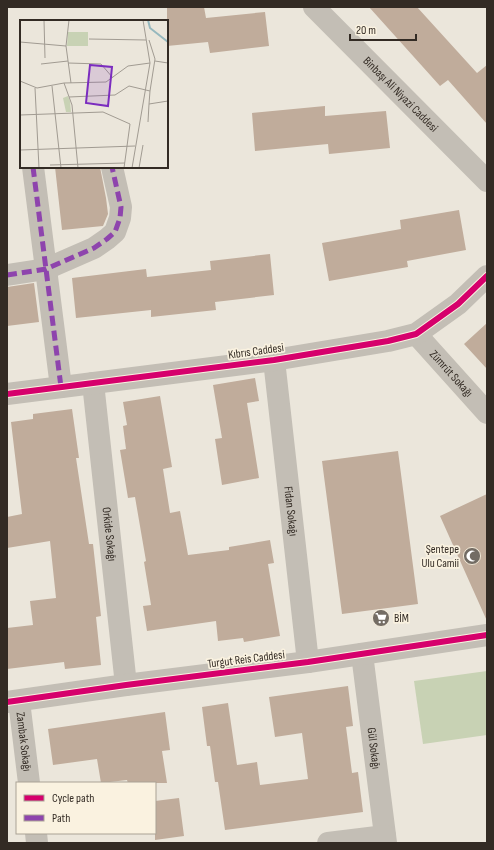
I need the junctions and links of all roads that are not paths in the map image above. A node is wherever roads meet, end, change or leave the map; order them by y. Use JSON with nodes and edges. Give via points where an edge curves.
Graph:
{"nodes":[{"id":1,"x":318,"y":8,"type":"edge"},
{"id":2,"x":33,"y":168,"type":"edge"},
{"id":3,"x":112,"y":168,"type":"edge"},
{"id":4,"x":487,"y":181,"type":"edge"},
{"id":5,"x":46,"y":269,"type":"junction"},
{"id":6,"x":7,"y":275,"type":"edge"},
{"id":7,"x":487,"y":276,"type":"edge"},
{"id":8,"x":416,"y":334,"type":"junction"},
{"id":9,"x":274,"y":360,"type":"junction"},
{"id":10,"x":93,"y":383,"type":"junction"},
{"id":11,"x":61,"y":387,"type":"junction"},
{"id":12,"x":7,"y":394,"type":"edge"},
{"id":13,"x":487,"y":413,"type":"edge"},
{"id":14,"x":487,"y":635,"type":"edge"},
{"id":15,"x":362,"y":654,"type":"junction"},
{"id":16,"x":308,"y":662,"type":"junction"},
{"id":17,"x":126,"y":685,"type":"junction"},
{"id":18,"x":13,"y":701,"type":"edge"},
{"id":19,"x":30,"y":782,"type":"edge"},
{"id":20,"x":386,"y":840,"type":"edge"},
{"id":21,"x":328,"y":843,"type":"edge"}],
"edges":[{"from":1,"to":4,"type":"street","name":"Binbaşı Ali Niyazi Caddesi"},
{"from":2,"to":5,"type":"street"},
{"from":3,"to":5,"type":"street","via":[[120,207],[120,218],[115,232],[94,248]]},
{"from":5,"to":6,"type":"street"},
{"from":5,"to":11,"type":"street"},
{"from":7,"to":8,"type":"street","name":"Kıbrıs Caddesi","via":[[458,304]]},
{"from":8,"to":9,"type":"street","name":"Kıbrıs Caddesi"},
{"from":8,"to":13,"type":"street","name":"Zümrüt Sokağı"},
{"from":9,"to":10,"type":"street","name":"Kıbrıs Caddesi"},
{"from":9,"to":16,"type":"street","name":"Fidan Sokağı"},
{"from":10,"to":11,"type":"street","name":"Kıbrıs Caddesi"},
{"from":10,"to":17,"type":"street","name":"Orkide Sokağı"},
{"from":11,"to":12,"type":"street","name":"Kıbrıs Caddesi"},
{"from":14,"to":15,"type":"street","name":"Turgut Reis Caddesi"},
{"from":15,"to":16,"type":"street","name":"Turgut Reis Caddesi"},
{"from":15,"to":20,"type":"street","name":"Gül Sokağı"},
{"from":16,"to":17,"type":"street","name":"Turgut Reis Caddesi"},
{"from":17,"to":18,"type":"street","name":"Turgut Reis Caddesi"},
{"from":18,"to":19,"type":"street","name":"Zambak Sokağı"},
{"from":20,"to":21,"type":"street"}]}
